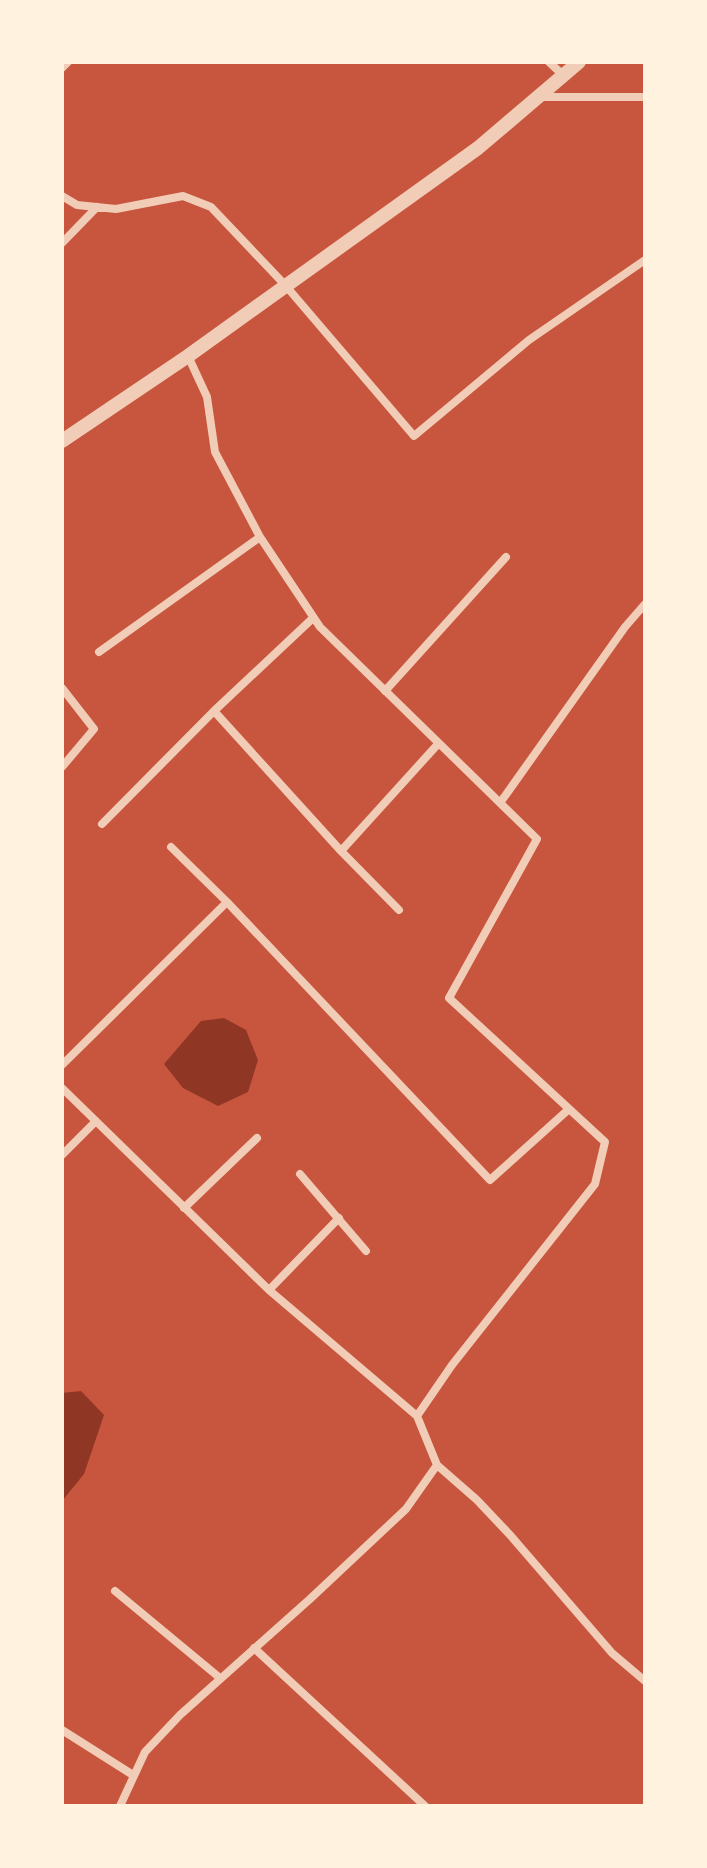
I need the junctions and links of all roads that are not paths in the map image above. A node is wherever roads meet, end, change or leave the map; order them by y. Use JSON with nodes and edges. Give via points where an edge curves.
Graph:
{"nodes":[{"id":1,"x":68,"y":62,"type":"edge"},
{"id":2,"x":549,"y":62,"type":"edge"},
{"id":3,"x":579,"y":62,"type":"edge"},
{"id":4,"x":62,"y":68,"type":"edge"},
{"id":5,"x":563,"y":75,"type":"junction"},
{"id":6,"x":538,"y":97,"type":"junction"},
{"id":7,"x":645,"y":97,"type":"edge"},
{"id":8,"x":62,"y":196,"type":"edge"},
{"id":9,"x":97,"y":207,"type":"junction"},
{"id":10,"x":62,"y":243,"type":"edge"},
{"id":11,"x":645,"y":260,"type":"edge"},
{"id":12,"x":286,"y":286,"type":"junction"},
{"id":13,"x":188,"y":356,"type":"junction"},
{"id":14,"x":62,"y":441,"type":"edge"},
{"id":15,"x":260,"y":537,"type":"junction"},
{"id":16,"x":506,"y":557,"type":"dead end"},
{"id":17,"x":645,"y":604,"type":"edge"},
{"id":18,"x":313,"y":618,"type":"junction"},
{"id":19,"x":99,"y":652,"type":"dead end"},
{"id":20,"x":62,"y":688,"type":"edge"},
{"id":21,"x":385,"y":691,"type":"junction"},
{"id":22,"x":214,"y":711,"type":"junction"},
{"id":23,"x":438,"y":744,"type":"junction"},
{"id":24,"x":62,"y":767,"type":"edge"},
{"id":25,"x":500,"y":803,"type":"junction"},
{"id":26,"x":102,"y":824,"type":"dead end"},
{"id":27,"x":171,"y":847,"type":"dead end"},
{"id":28,"x":341,"y":851,"type":"junction"},
{"id":29,"x":227,"y":902,"type":"junction"},
{"id":30,"x":399,"y":910,"type":"dead end"},
{"id":31,"x":62,"y":1065,"type":"edge"},
{"id":32,"x":62,"y":1088,"type":"edge"},
{"id":33,"x":569,"y":1109,"type":"junction"},
{"id":34,"x":96,"y":1121,"type":"junction"},
{"id":35,"x":257,"y":1138,"type":"dead end"},
{"id":36,"x":62,"y":1155,"type":"edge"},
{"id":37,"x":300,"y":1174,"type":"dead end"},
{"id":38,"x":184,"y":1208,"type":"junction"},
{"id":39,"x":339,"y":1218,"type":"junction"},
{"id":40,"x":366,"y":1251,"type":"dead end"},
{"id":41,"x":269,"y":1290,"type":"junction"},
{"id":42,"x":417,"y":1416,"type":"junction"},
{"id":43,"x":437,"y":1465,"type":"junction"},
{"id":44,"x":115,"y":1591,"type":"dead end"},
{"id":45,"x":254,"y":1648,"type":"junction"},
{"id":46,"x":220,"y":1678,"type":"junction"},
{"id":47,"x":645,"y":1681,"type":"edge"},
{"id":48,"x":62,"y":1730,"type":"edge"},
{"id":49,"x":133,"y":1775,"type":"junction"},
{"id":50,"x":120,"y":1806,"type":"edge"},
{"id":51,"x":425,"y":1806,"type":"edge"}],
"edges":[{"from":1,"to":4,"type":"street"},
{"from":2,"to":5,"type":"street"},
{"from":3,"to":5,"type":"street"},
{"from":5,"to":6,"type":"street"},
{"from":6,"to":7,"type":"street"},
{"from":6,"to":12,"type":"street","via":[[478,148]]},
{"from":8,"to":9,"type":"street","via":[[77,205]]},
{"from":9,"to":10,"type":"street"},
{"from":9,"to":12,"type":"street","via":[[116,209],[183,196],[211,207]]},
{"from":11,"to":12,"type":"street","via":[[529,340],[414,436]]},
{"from":12,"to":13,"type":"street"},
{"from":13,"to":14,"type":"street"},
{"from":13,"to":15,"type":"street","via":[[207,397],[215,452]]},
{"from":15,"to":18,"type":"street"},
{"from":15,"to":19,"type":"street"},
{"from":16,"to":21,"type":"street"},
{"from":17,"to":25,"type":"street"},
{"from":18,"to":21,"type":"street"},
{"from":18,"to":22,"type":"street"},
{"from":20,"to":24,"type":"street","via":[[94,729]]},
{"from":21,"to":23,"type":"street"},
{"from":22,"to":26,"type":"street"},
{"from":22,"to":28,"type":"street"},
{"from":23,"to":25,"type":"street"},
{"from":23,"to":28,"type":"street"},
{"from":25,"to":33,"type":"street","via":[[537,839],[449,998]]},
{"from":27,"to":29,"type":"street"},
{"from":28,"to":30,"type":"street"},
{"from":29,"to":31,"type":"street"},
{"from":29,"to":33,"type":"street","via":[[490,1180]]},
{"from":32,"to":34,"type":"street"},
{"from":33,"to":42,"type":"street","via":[[605,1142],[595,1184]]},
{"from":34,"to":36,"type":"street"},
{"from":34,"to":38,"type":"street"},
{"from":35,"to":38,"type":"street"},
{"from":37,"to":39,"type":"street"},
{"from":38,"to":41,"type":"street"},
{"from":39,"to":40,"type":"street"},
{"from":39,"to":41,"type":"street"},
{"from":41,"to":42,"type":"street"},
{"from":42,"to":43,"type":"street"},
{"from":43,"to":45,"type":"street","via":[[406,1509]]},
{"from":43,"to":47,"type":"street","via":[[477,1500],[612,1653]]},
{"from":44,"to":46,"type":"street"},
{"from":45,"to":46,"type":"street"},
{"from":45,"to":51,"type":"street"},
{"from":46,"to":49,"type":"street","via":[[145,1752]]},
{"from":48,"to":49,"type":"street"},
{"from":49,"to":50,"type":"street"}]}
